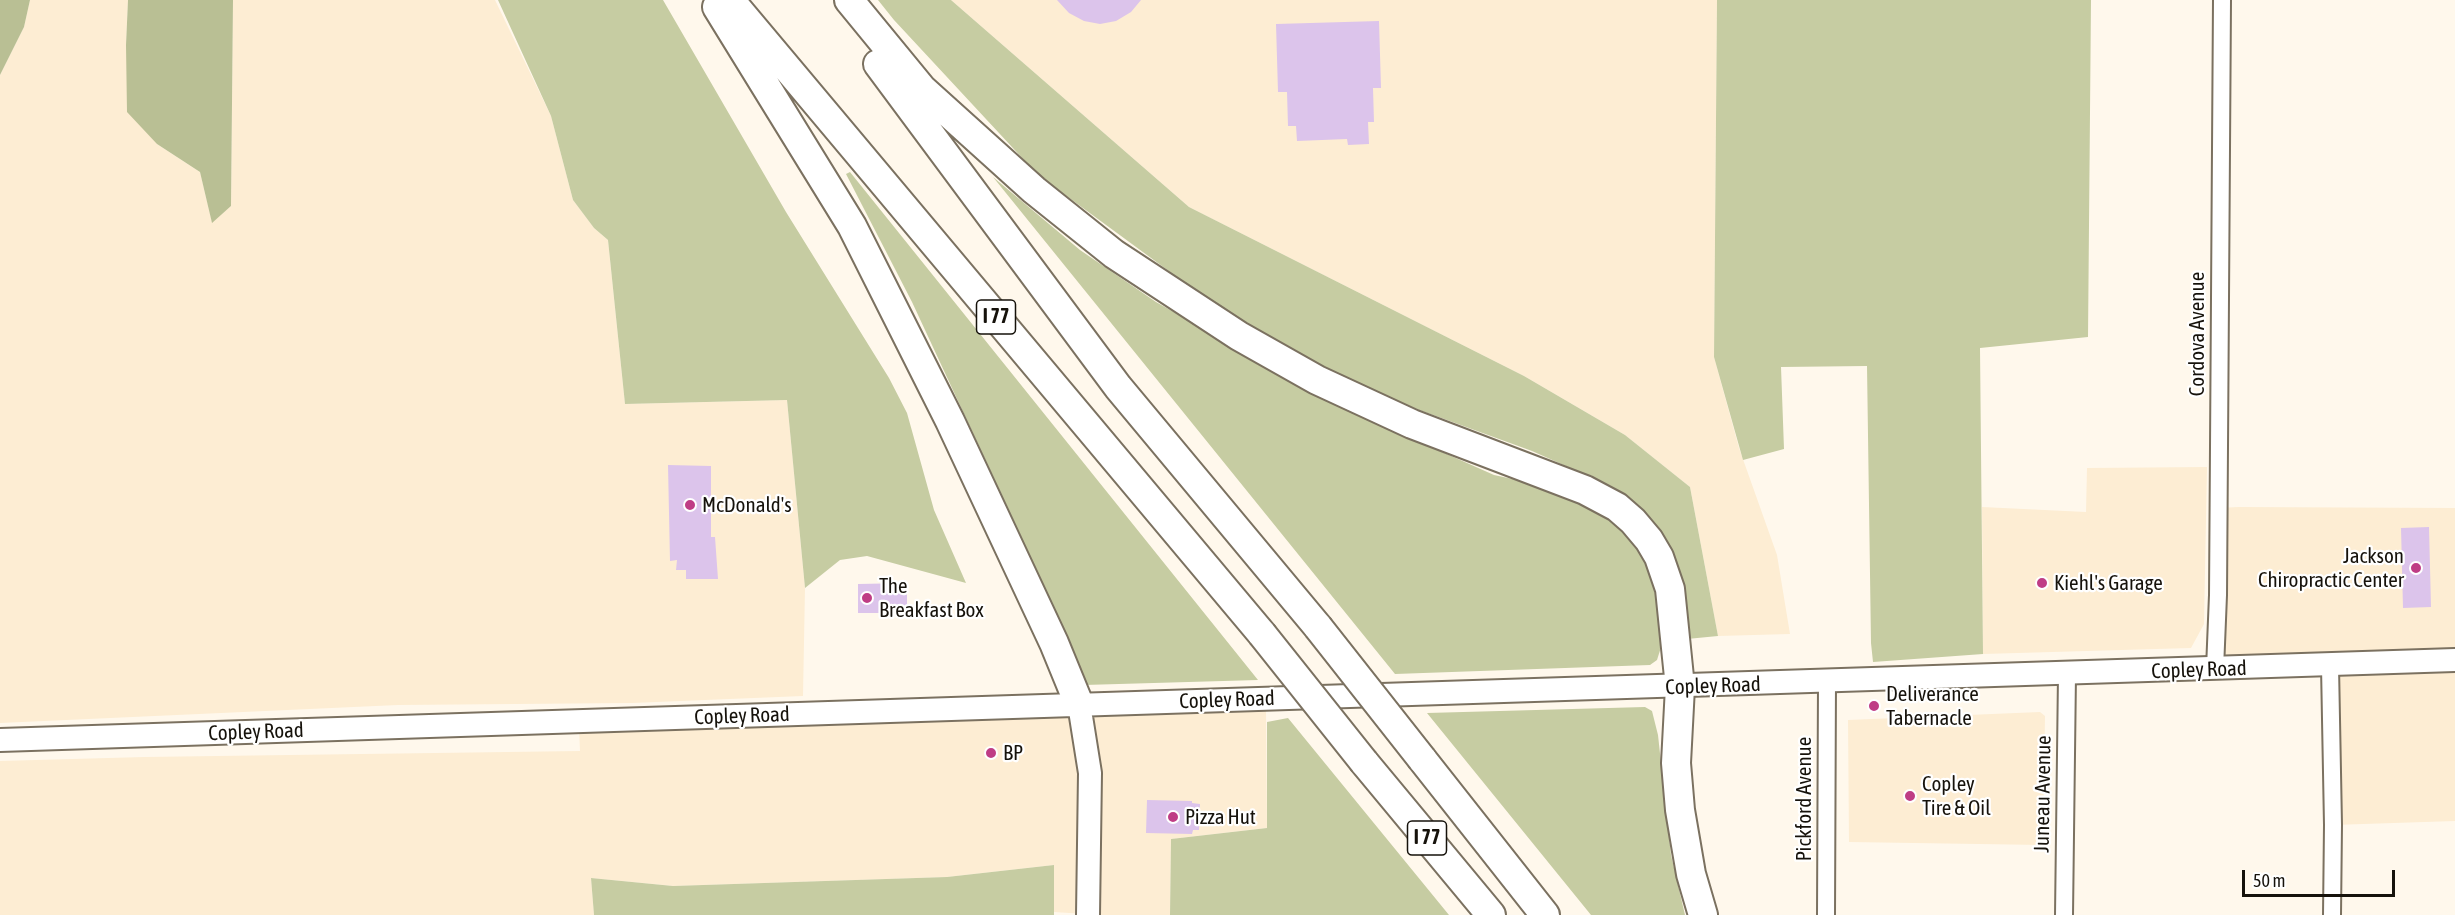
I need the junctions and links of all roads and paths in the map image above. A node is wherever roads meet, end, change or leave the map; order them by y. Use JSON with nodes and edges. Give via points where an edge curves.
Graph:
{"nodes":[{"id":1,"x":713,"y":0,"type":"edge"},
{"id":2,"x":730,"y":0,"type":"edge"},
{"id":3,"x":832,"y":0,"type":"edge"},
{"id":4,"x":849,"y":0,"type":"edge"},
{"id":5,"x":2223,"y":0,"type":"edge"},
{"id":6,"x":2455,"y":660,"type":"edge"},
{"id":7,"x":2330,"y":666,"type":"junction"},
{"id":8,"x":2215,"y":669,"type":"junction"},
{"id":9,"x":2067,"y":674,"type":"junction"},
{"id":10,"x":1827,"y":682,"type":"junction"},
{"id":11,"x":1680,"y":687,"type":"junction"},
{"id":12,"x":1079,"y":704,"type":"junction"},
{"id":13,"x":0,"y":740,"type":"edge"},
{"id":14,"x":1088,"y":915,"type":"edge"},
{"id":15,"x":1491,"y":915,"type":"edge"},
{"id":16,"x":1545,"y":915,"type":"edge"},
{"id":17,"x":1703,"y":915,"type":"edge"},
{"id":18,"x":1826,"y":915,"type":"edge"},
{"id":19,"x":2064,"y":915,"type":"edge"},
{"id":20,"x":2332,"y":915,"type":"edge"}],
"edges":[{"from":1,"to":12,"type":"highway","via":[[852,226],[950,421]]},
{"from":2,"to":15,"type":"highway","number":"I 77","bridge":true,"via":[[1262,634]]},
{"from":3,"to":16,"type":"highway","number":"I 77","bridge":true,"via":[[1118,387],[1318,627]]},
{"from":4,"to":11,"type":"highway","via":[[922,89],[1034,190],[1124,261],[1239,336],[1317,380],[1412,424],[1585,490],[1617,507],[1649,540],[1666,573]]},
{"from":5,"to":8,"type":"street","name":"Cordova Avenue"},
{"from":6,"to":7,"type":"main road","name":"Copley Road"},
{"from":7,"to":8,"type":"main road","name":"Copley Road"},
{"from":7,"to":20,"type":"street"},
{"from":8,"to":9,"type":"main road","name":"Copley Road"},
{"from":9,"to":10,"type":"main road","name":"Copley Road"},
{"from":9,"to":19,"type":"street","name":"Juneau Avenue"},
{"from":10,"to":11,"type":"main road","name":"Copley Road"},
{"from":10,"to":18,"type":"street","name":"Pickford Avenue"},
{"from":11,"to":12,"type":"main road","name":"Copley Road"},
{"from":11,"to":17,"type":"highway","via":[[1676,763],[1680,810]]},
{"from":12,"to":13,"type":"main road","name":"Copley Road"},
{"from":12,"to":14,"type":"main road","via":[[1090,772]]}]}
